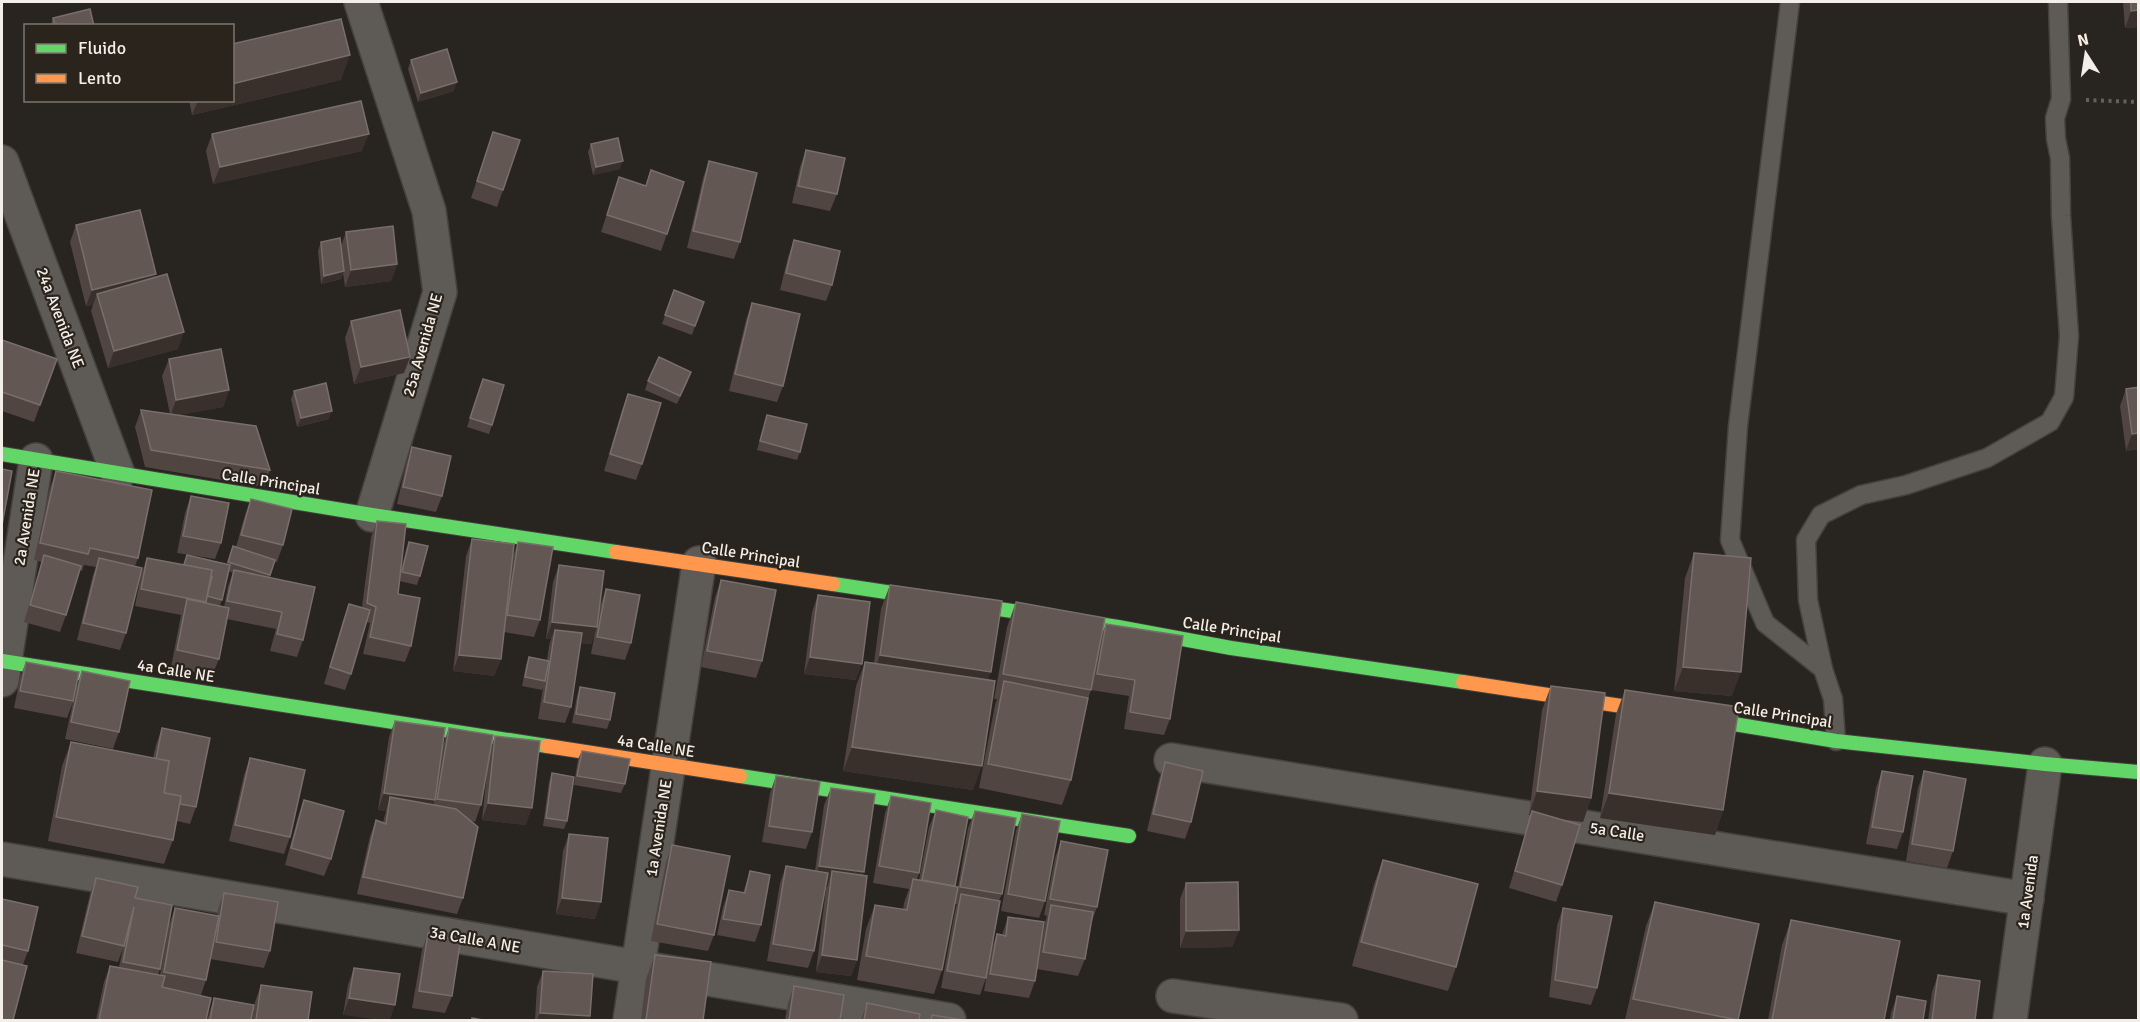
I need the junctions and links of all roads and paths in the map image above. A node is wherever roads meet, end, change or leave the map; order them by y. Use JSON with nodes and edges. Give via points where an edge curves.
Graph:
{"nodes":[{"id":1,"x":361,"y":2,"type":"edge"},
{"id":2,"x":1790,"y":2,"type":"edge"},
{"id":3,"x":2058,"y":2,"type":"edge"},
{"id":4,"x":2061,"y":99,"type":"junction"},
{"id":5,"x":2139,"y":102,"type":"edge"},
{"id":6,"x":2,"y":162,"type":"edge"},
{"id":7,"x":2,"y":454,"type":"edge"},
{"id":8,"x":36,"y":460,"type":"junction"},
{"id":9,"x":118,"y":474,"type":"junction"},
{"id":10,"x":372,"y":515,"type":"junction"},
{"id":11,"x":699,"y":563,"type":"junction"},
{"id":12,"x":2,"y":667,"type":"edge"},
{"id":13,"x":1823,"y":669,"type":"junction"},
{"id":14,"x":1836,"y":741,"type":"junction"},
{"id":15,"x":1171,"y":760,"type":"dead end"},
{"id":16,"x":2045,"y":764,"type":"junction"},
{"id":17,"x":668,"y":765,"type":"junction"},
{"id":18,"x":2139,"y":772,"type":"edge"},
{"id":19,"x":1129,"y":836,"type":"dead end"},
{"id":20,"x":2,"y":860,"type":"edge"},
{"id":21,"x":2027,"y":899,"type":"junction"},
{"id":22,"x":638,"y":968,"type":"junction"},
{"id":23,"x":1173,"y":996,"type":"dead end"},
{"id":24,"x":630,"y":1020,"type":"edge"},
{"id":25,"x":949,"y":1020,"type":"edge"},
{"id":26,"x":1341,"y":1020,"type":"edge"},
{"id":27,"x":2010,"y":1020,"type":"edge"}],
"edges":[{"from":1,"to":10,"type":"street","name":"25a Avenida NE","via":[[429,211],[440,292]]},
{"from":2,"to":13,"type":"lane","via":[[1738,426],[1730,540],[1765,624]]},
{"from":3,"to":4,"type":"lane"},
{"from":4,"to":5,"type":"path"},
{"from":4,"to":13,"type":"lane","via":[[2055,118],[2069,336],[2064,397],[2050,422],[1987,458],[1906,485],[1861,495],[1821,514],[1806,540],[1808,600]]},
{"from":6,"to":9,"type":"street","name":"24a Avenida NE"},
{"from":7,"to":8,"type":"street","name":"Calle Principal"},
{"from":8,"to":9,"type":"street","name":"Calle Principal"},
{"from":8,"to":12,"type":"street","name":"2a Avenida NE"},
{"from":9,"to":10,"type":"street","name":"Calle Principal"},
{"from":10,"to":11,"type":"street","name":"Calle Principal"},
{"from":11,"to":14,"type":"street","name":"Calle Principal"},
{"from":11,"to":17,"type":"street","name":"1a Avenida NE"},
{"from":12,"to":17,"type":"street","name":"4a Calle NE"},
{"from":13,"to":14,"type":"lane","via":[[1833,699]]},
{"from":14,"to":16,"type":"street","name":"Calle Principal"},
{"from":15,"to":21,"type":"street","name":"5a Calle"},
{"from":16,"to":18,"type":"street","name":"Calle Principal"},
{"from":16,"to":21,"type":"street","name":"1a Avenida"},
{"from":17,"to":19,"type":"street","name":"4a Calle NE"},
{"from":17,"to":22,"type":"street","name":"1a Avenida NE"},
{"from":20,"to":22,"type":"street","name":"3a Calle A NE"},
{"from":21,"to":27,"type":"street","name":"1a Avenida"},
{"from":22,"to":24,"type":"street","name":"1a Avenida NE"},
{"from":22,"to":25,"type":"street","name":"3a Calle A NE"},
{"from":23,"to":26,"type":"street"}]}
